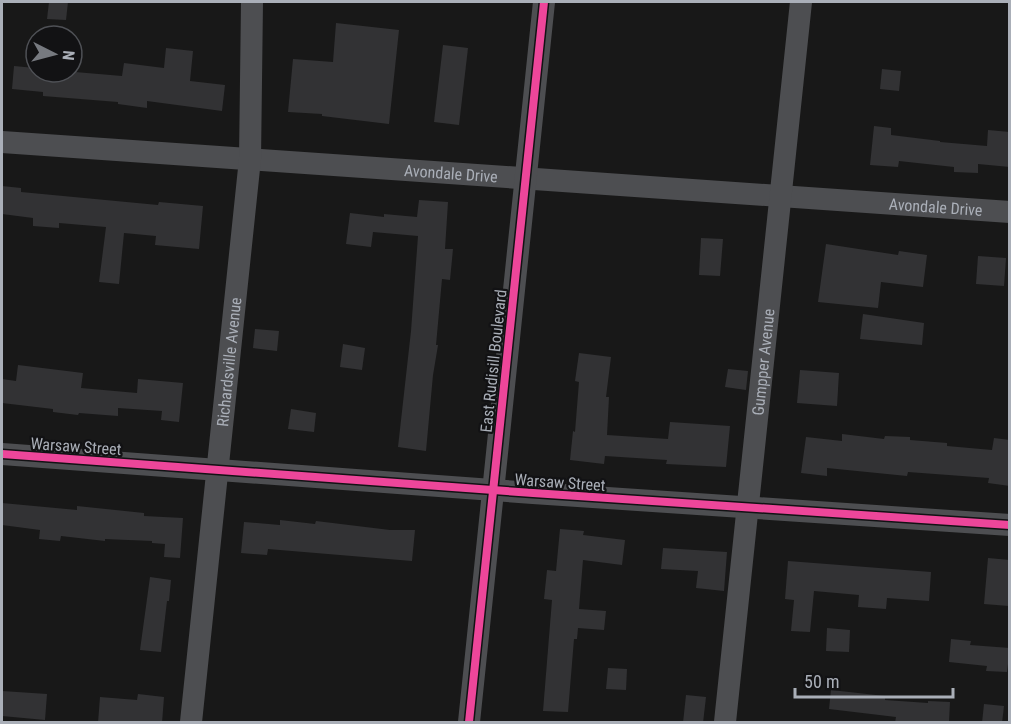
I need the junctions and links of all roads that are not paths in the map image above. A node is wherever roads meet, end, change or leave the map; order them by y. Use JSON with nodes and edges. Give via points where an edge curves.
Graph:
{"nodes":[{"id":1,"x":252,"y":2,"type":"edge"},
{"id":2,"x":544,"y":2,"type":"edge"},
{"id":3,"x":801,"y":2,"type":"edge"},
{"id":4,"x":2,"y":142,"type":"edge"},
{"id":5,"x":250,"y":159,"type":"junction"},
{"id":6,"x":525,"y":178,"type":"junction"},
{"id":7,"x":780,"y":196,"type":"junction"},
{"id":8,"x":1010,"y":212,"type":"edge"},
{"id":9,"x":2,"y":454,"type":"edge"},
{"id":10,"x":217,"y":469,"type":"junction"},
{"id":11,"x":494,"y":490,"type":"junction"},
{"id":12,"x":747,"y":508,"type":"junction"},
{"id":13,"x":1010,"y":525,"type":"edge"},
{"id":14,"x":191,"y":723,"type":"edge"},
{"id":15,"x":469,"y":723,"type":"edge"},
{"id":16,"x":725,"y":723,"type":"edge"}],
"edges":[{"from":1,"to":5,"type":"street","name":"Richardsville Avenue"},
{"from":2,"to":6,"type":"street","name":"East Rudisill Boulevard"},
{"from":3,"to":7,"type":"street","name":"Gumpper Avenue"},
{"from":4,"to":5,"type":"street","name":"Avondale Drive"},
{"from":5,"to":6,"type":"street","name":"Avondale Drive"},
{"from":5,"to":10,"type":"street","name":"Richardsville Avenue"},
{"from":6,"to":7,"type":"street","name":"Avondale Drive"},
{"from":6,"to":11,"type":"street","name":"East Rudisill Boulevard"},
{"from":7,"to":8,"type":"street","name":"Avondale Drive"},
{"from":7,"to":12,"type":"street","name":"Gumpper Avenue"},
{"from":9,"to":10,"type":"street","name":"Warsaw Street"},
{"from":10,"to":11,"type":"street","name":"Warsaw Street"},
{"from":10,"to":14,"type":"street","name":"Richardsville Avenue"},
{"from":11,"to":12,"type":"street","name":"Warsaw Street"},
{"from":11,"to":15,"type":"street","name":"East Rudisill Boulevard"},
{"from":12,"to":13,"type":"street","name":"Warsaw Street"},
{"from":12,"to":16,"type":"street","name":"Gumpper Avenue"}]}
